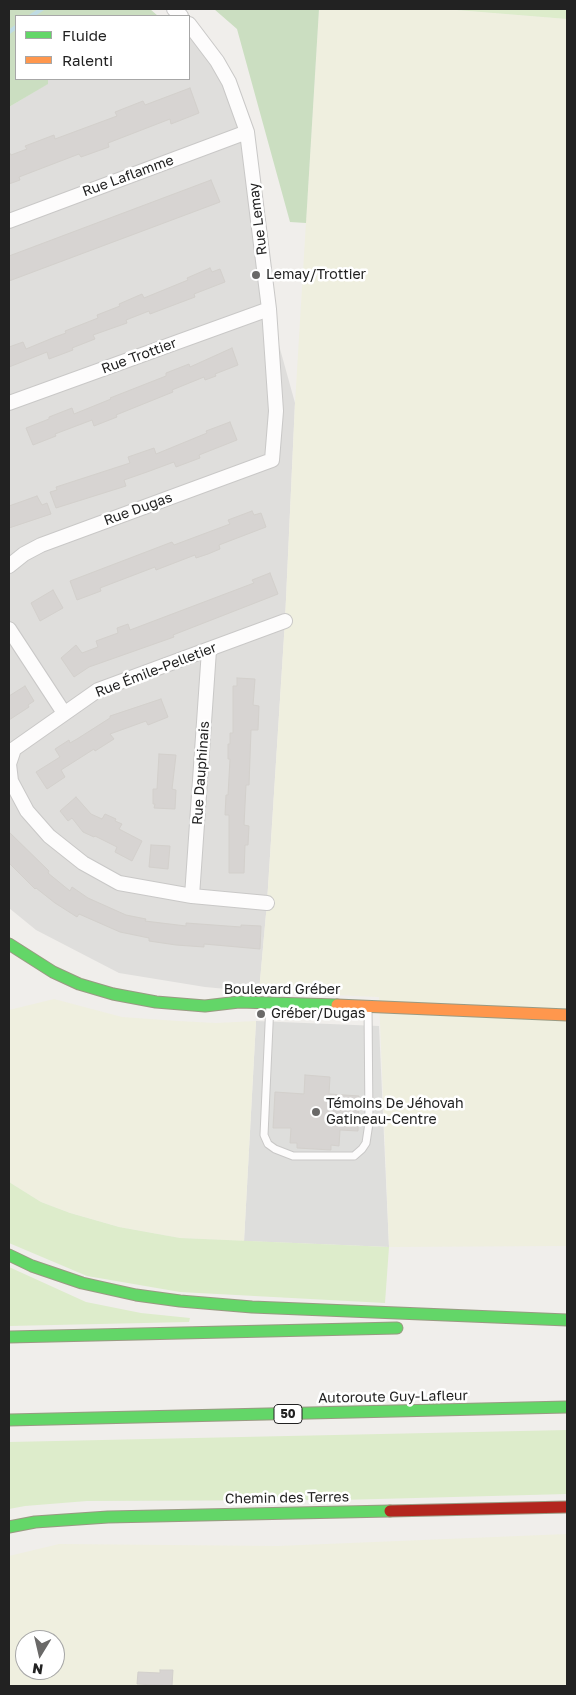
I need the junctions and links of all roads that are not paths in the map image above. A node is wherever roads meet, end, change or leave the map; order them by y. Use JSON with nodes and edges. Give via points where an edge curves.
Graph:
{"nodes":[{"id":1,"x":190,"y":25,"type":"edge"},
{"id":2,"x":247,"y":132,"type":"junction"},
{"id":3,"x":9,"y":221,"type":"edge"},
{"id":4,"x":269,"y":309,"type":"junction"},
{"id":5,"x":9,"y":403,"type":"edge"},
{"id":6,"x":272,"y":460,"type":"joint"},
{"id":7,"x":9,"y":566,"type":"edge"},
{"id":8,"x":285,"y":621,"type":"dead end"},
{"id":9,"x":9,"y":629,"type":"edge"},
{"id":10,"x":209,"y":650,"type":"junction"},
{"id":11,"x":64,"y":713,"type":"junction"},
{"id":12,"x":192,"y":896,"type":"junction"},
{"id":13,"x":267,"y":903,"type":"dead end"},
{"id":14,"x":9,"y":944,"type":"edge"},
{"id":15,"x":270,"y":1003,"type":"junction"},
{"id":16,"x":368,"y":1006,"type":"junction"},
{"id":17,"x":567,"y":1015,"type":"edge"},
{"id":18,"x":9,"y":1255,"type":"edge"},
{"id":19,"x":567,"y":1320,"type":"edge"},
{"id":20,"x":567,"y":1325,"type":"edge"},
{"id":21,"x":459,"y":1327,"type":"dead end"},
{"id":22,"x":409,"y":1328,"type":"dead end"},
{"id":23,"x":9,"y":1338,"type":"edge"},
{"id":24,"x":567,"y":1408,"type":"edge"},
{"id":25,"x":9,"y":1420,"type":"edge"},
{"id":26,"x":567,"y":1507,"type":"edge"},
{"id":27,"x":9,"y":1527,"type":"edge"}],
"edges":[{"from":1,"to":2,"type":"street","name":"Rue Lemay","via":[[229,82]]},
{"from":2,"to":3,"type":"street","name":"Rue Laflamme"},
{"from":2,"to":4,"type":"street","name":"Rue Lemay"},
{"from":4,"to":5,"type":"street","name":"Rue Trottier"},
{"from":4,"to":6,"type":"street","name":"Rue Lemay","via":[[276,411]]},
{"from":6,"to":7,"type":"street","name":"Rue Dugas","via":[[41,545]]},
{"from":8,"to":10,"type":"street","name":"Rue Émile-Pelletier"},
{"from":9,"to":11,"type":"street"},
{"from":10,"to":11,"type":"street","name":"Rue Émile-Pelletier","via":[[98,690]]},
{"from":10,"to":12,"type":"street","name":"Rue Dauphinais"},
{"from":11,"to":12,"type":"street","name":"Rue Émile-Pelletier","via":[[14,748],[9,764],[11,781],[27,811],[49,836],[83,863],[119,883]]},
{"from":12,"to":13,"type":"street","name":"Rue Émile-Pelletier"},
{"from":14,"to":15,"type":"main road","name":"Boulevard Gréber","via":[[54,972],[79,984],[113,994],[205,1006]]},
{"from":15,"to":16,"type":"main road","name":"Boulevard Gréber"},
{"from":15,"to":16,"type":"lane","via":[[264,1135],[275,1149],[294,1156],[354,1156],[366,1143],[369,1123]]},
{"from":16,"to":17,"type":"main road","name":"Boulevard Gréber"},
{"from":18,"to":19,"type":"main road","via":[[82,1283],[180,1301]]},
{"from":20,"to":21,"type":"main road"},
{"from":22,"to":23,"type":"main road"},
{"from":24,"to":25,"type":"main road","name":"Autoroute Guy-Lafleur","number":"50"},
{"from":26,"to":27,"type":"main road","name":"Chemin des Terres","via":[[108,1517]]}]}
